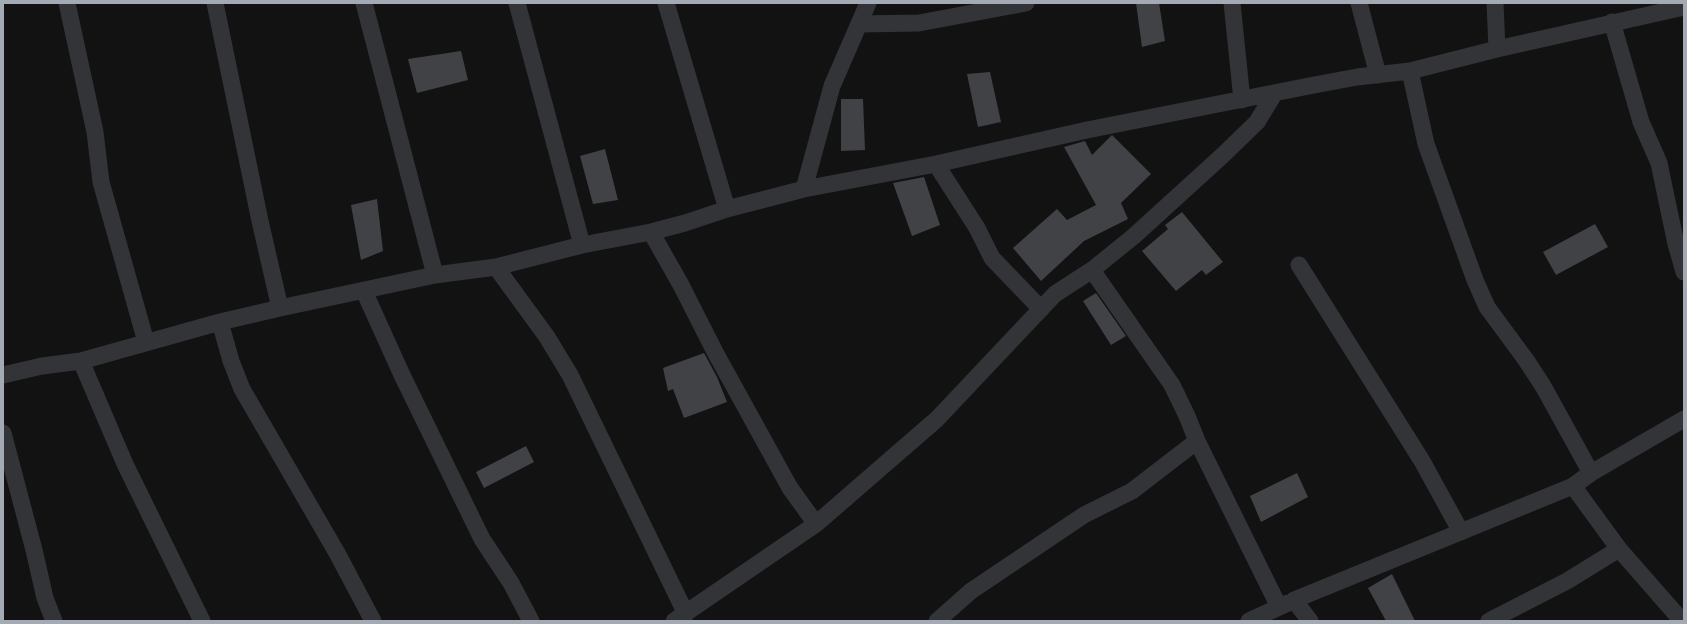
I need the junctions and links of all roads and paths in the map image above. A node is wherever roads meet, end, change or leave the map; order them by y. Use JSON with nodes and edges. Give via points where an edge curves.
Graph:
{"nodes":[{"id":1,"x":67,"y":3,"type":"edge"},
{"id":2,"x":215,"y":3,"type":"edge"},
{"id":3,"x":364,"y":3,"type":"edge"},
{"id":4,"x":517,"y":3,"type":"edge"},
{"id":5,"x":666,"y":3,"type":"edge"},
{"id":6,"x":868,"y":3,"type":"edge"},
{"id":7,"x":1026,"y":3,"type":"edge"},
{"id":8,"x":1232,"y":3,"type":"edge"},
{"id":9,"x":1359,"y":3,"type":"edge"},
{"id":10,"x":1495,"y":3,"type":"edge"},
{"id":11,"x":1684,"y":7,"type":"edge"},
{"id":12,"x":1645,"y":9,"type":"edge"},
{"id":13,"x":1612,"y":22,"type":"junction"},
{"id":14,"x":859,"y":24,"type":"junction"},
{"id":15,"x":1497,"y":49,"type":"junction"},
{"id":16,"x":1410,"y":71,"type":"junction"},
{"id":17,"x":1378,"y":75,"type":"junction"},
{"id":18,"x":1274,"y":94,"type":"junction"},
{"id":19,"x":1242,"y":100,"type":"junction"},
{"id":20,"x":936,"y":164,"type":"junction"},
{"id":21,"x":804,"y":189,"type":"junction"},
{"id":22,"x":727,"y":209,"type":"junction"},
{"id":23,"x":651,"y":232,"type":"junction"},
{"id":24,"x":1680,"y":244,"type":"edge"},
{"id":25,"x":582,"y":245,"type":"junction"},
{"id":26,"x":1299,"y":265,"type":"dead end"},
{"id":27,"x":496,"y":267,"type":"junction"},
{"id":28,"x":1092,"y":270,"type":"junction"},
{"id":29,"x":1684,"y":272,"type":"edge"},
{"id":30,"x":435,"y":275,"type":"junction"},
{"id":31,"x":364,"y":291,"type":"junction"},
{"id":32,"x":280,"y":308,"type":"junction"},
{"id":33,"x":1041,"y":309,"type":"junction"},
{"id":34,"x":220,"y":322,"type":"junction"},
{"id":35,"x":146,"y":342,"type":"junction"},
{"id":36,"x":81,"y":361,"type":"junction"},
{"id":37,"x":3,"y":375,"type":"edge"},
{"id":38,"x":1684,"y":419,"type":"edge"},
{"id":39,"x":3,"y":433,"type":"edge"},
{"id":40,"x":1197,"y":441,"type":"junction"},
{"id":41,"x":1591,"y":473,"type":"junction"},
{"id":42,"x":1573,"y":486,"type":"junction"},
{"id":43,"x":816,"y":524,"type":"junction"},
{"id":44,"x":1460,"y":532,"type":"junction"},
{"id":45,"x":1619,"y":549,"type":"junction"},
{"id":46,"x":1286,"y":604,"type":"junction"},
{"id":47,"x":680,"y":617,"type":"edge"},
{"id":48,"x":54,"y":621,"type":"edge"},
{"id":49,"x":202,"y":621,"type":"edge"},
{"id":50,"x":372,"y":621,"type":"edge"},
{"id":51,"x":531,"y":621,"type":"edge"},
{"id":52,"x":937,"y":621,"type":"edge"},
{"id":53,"x":1249,"y":621,"type":"edge"},
{"id":54,"x":1310,"y":621,"type":"edge"},
{"id":55,"x":1488,"y":621,"type":"edge"},
{"id":56,"x":1682,"y":621,"type":"edge"}],
"edges":[{"from":1,"to":35,"type":"street","via":[[95,132],[101,182]]},
{"from":2,"to":32,"type":"street"},
{"from":3,"to":30,"type":"street"},
{"from":4,"to":25,"type":"street"},
{"from":5,"to":22,"type":"street"},
{"from":6,"to":14,"type":"street"},
{"from":7,"to":14,"type":"street","via":[[918,23]]},
{"from":8,"to":19,"type":"street"},
{"from":9,"to":17,"type":"street"},
{"from":10,"to":15,"type":"street"},
{"from":11,"to":12,"type":"street"},
{"from":12,"to":13,"type":"street"},
{"from":13,"to":15,"type":"street"},
{"from":13,"to":24,"type":"street","via":[[1641,122],[1659,163]]},
{"from":14,"to":21,"type":"street","via":[[832,86]]},
{"from":15,"to":16,"type":"street"},
{"from":16,"to":17,"type":"street"},
{"from":16,"to":41,"type":"street","via":[[1426,144],[1487,307],[1526,360]]},
{"from":17,"to":18,"type":"street"},
{"from":18,"to":19,"type":"street"},
{"from":18,"to":28,"type":"street","via":[[1257,122],[1223,155],[1134,236]]},
{"from":19,"to":20,"type":"street","via":[[1087,130]]},
{"from":20,"to":21,"type":"street"},
{"from":20,"to":33,"type":"street","via":[[977,228],[992,258]]},
{"from":21,"to":22,"type":"street"},
{"from":22,"to":23,"type":"street"},
{"from":23,"to":25,"type":"street"},
{"from":23,"to":43,"type":"street","via":[[790,488]]},
{"from":24,"to":29,"type":"street"},
{"from":25,"to":27,"type":"street"},
{"from":26,"to":44,"type":"street","via":[[1422,461]]},
{"from":27,"to":30,"type":"street"},
{"from":27,"to":47,"type":"street","via":[[547,337],[570,375]]},
{"from":28,"to":33,"type":"street","via":[[1055,294]]},
{"from":28,"to":40,"type":"street","via":[[1172,385]]},
{"from":30,"to":31,"type":"street"},
{"from":31,"to":32,"type":"street"},
{"from":31,"to":51,"type":"street","via":[[482,539],[511,583]]},
{"from":32,"to":34,"type":"street"},
{"from":33,"to":43,"type":"street","via":[[937,419]]},
{"from":34,"to":35,"type":"street"},
{"from":34,"to":50,"type":"street","via":[[231,362],[242,389],[337,553]]},
{"from":35,"to":36,"type":"street"},
{"from":36,"to":37,"type":"street"},
{"from":36,"to":49,"type":"street","via":[[125,464]]},
{"from":38,"to":41,"type":"street"},
{"from":39,"to":48,"type":"street","via":[[45,598]]},
{"from":40,"to":46,"type":"street"},
{"from":40,"to":52,"type":"street","via":[[1132,492],[1084,515],[971,591]]},
{"from":41,"to":42,"type":"street"},
{"from":42,"to":44,"type":"street"},
{"from":42,"to":45,"type":"street"},
{"from":43,"to":47,"type":"street"},
{"from":44,"to":46,"type":"street"},
{"from":45,"to":55,"type":"street","via":[[1567,581]]},
{"from":45,"to":56,"type":"street"},
{"from":46,"to":53,"type":"street"},
{"from":46,"to":54,"type":"street"}]}
